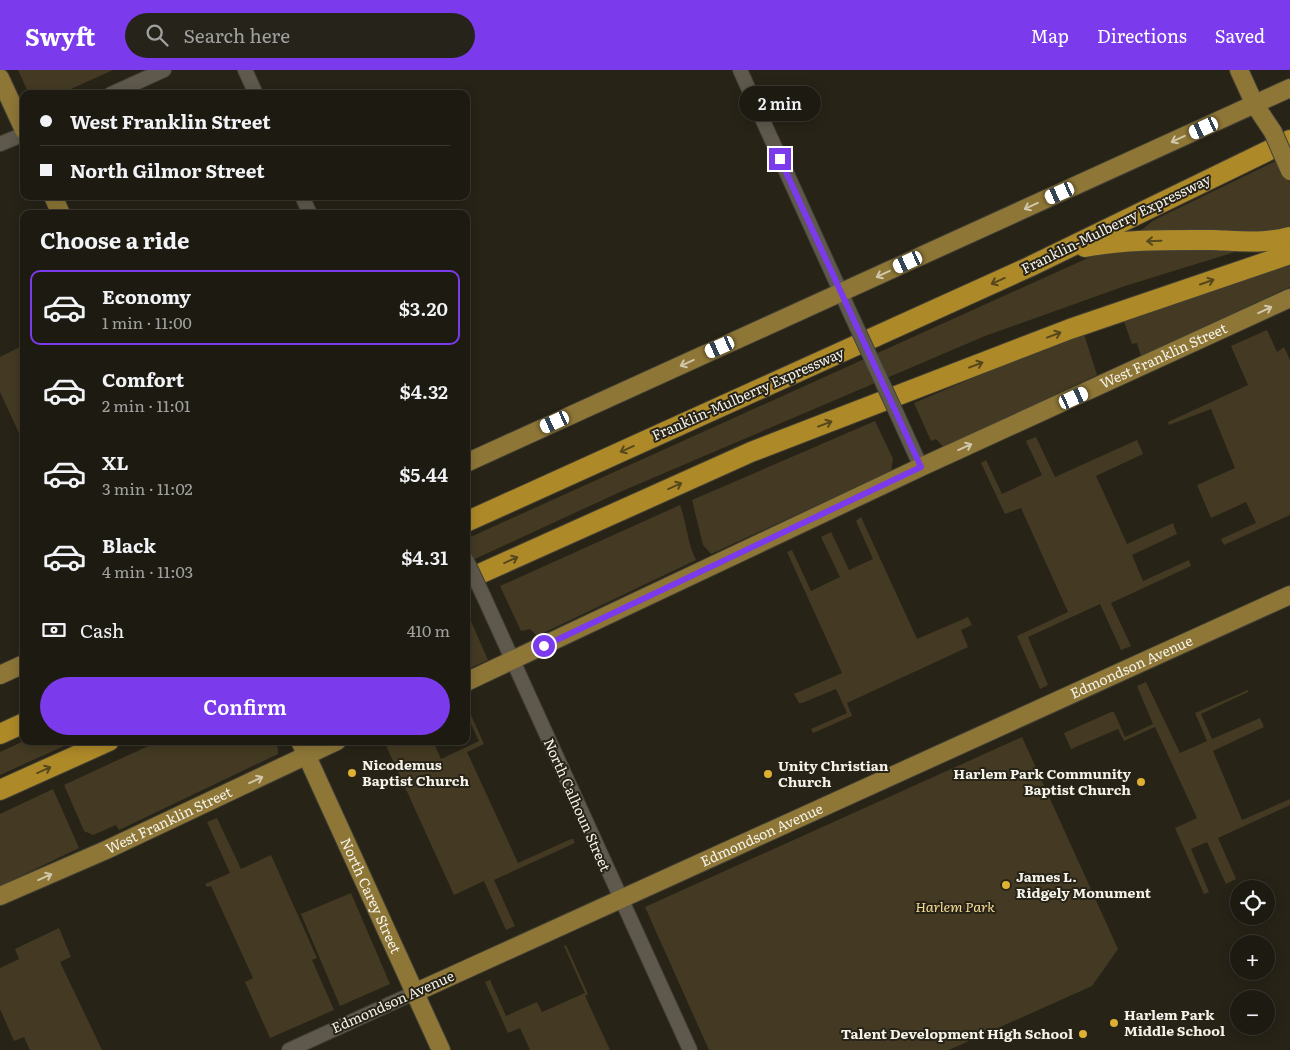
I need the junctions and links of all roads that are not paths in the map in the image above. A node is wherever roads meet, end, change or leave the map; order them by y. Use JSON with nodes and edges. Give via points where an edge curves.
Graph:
{"nodes":[{"id":1,"x":164,"y":70,"type":"edge"},
{"id":2,"x":245,"y":70,"type":"edge"},
{"id":3,"x":740,"y":70,"type":"edge"},
{"id":4,"x":1239,"y":70,"type":"edge"},
{"id":5,"x":0,"y":78,"type":"edge"},
{"id":6,"x":1290,"y":88,"type":"edge"},
{"id":7,"x":120,"y":90,"type":"edge"},
{"id":8,"x":254,"y":90,"type":"edge"},
{"id":9,"x":1255,"y":104,"type":"junction"},
{"id":10,"x":20,"y":123,"type":"edge"},
{"id":11,"x":20,"y":134,"type":"edge"},
{"id":12,"x":1282,"y":136,"type":"edge"},
{"id":13,"x":0,"y":144,"type":"edge"},
{"id":14,"x":1290,"y":171,"type":"edge"},
{"id":15,"x":1290,"y":237,"type":"edge"},
{"id":16,"x":1061,"y":251,"type":"junction"},
{"id":17,"x":1290,"y":254,"type":"edge"},
{"id":18,"x":841,"y":292,"type":"junction"},
{"id":19,"x":1290,"y":298,"type":"edge"},
{"id":20,"x":470,"y":461,"type":"edge"},
{"id":21,"x":921,"y":467,"type":"junction"},
{"id":22,"x":470,"y":520,"type":"edge"},
{"id":23,"x":470,"y":567,"type":"edge"},
{"id":24,"x":470,"y":578,"type":"edge"},
{"id":25,"x":1290,"y":595,"type":"edge"},
{"id":26,"x":512,"y":661,"type":"junction"},
{"id":27,"x":20,"y":666,"type":"edge"},
{"id":28,"x":0,"y":674,"type":"edge"},
{"id":29,"x":470,"y":680,"type":"edge"},
{"id":30,"x":20,"y":725,"type":"edge"},
{"id":31,"x":0,"y":734,"type":"edge"},
{"id":32,"x":100,"y":745,"type":"edge"},
{"id":33,"x":320,"y":745,"type":"edge"},
{"id":34,"x":303,"y":749,"type":"edge"},
{"id":35,"x":0,"y":790,"type":"edge"},
{"id":36,"x":0,"y":896,"type":"edge"},
{"id":37,"x":620,"y":899,"type":"junction"},
{"id":38,"x":414,"y":993,"type":"junction"},
{"id":39,"x":289,"y":1050,"type":"edge"},
{"id":40,"x":441,"y":1050,"type":"edge"},
{"id":41,"x":690,"y":1050,"type":"edge"}],
"edges":[{"from":1,"to":7,"type":"street"},
{"from":2,"to":8,"type":"street"},
{"from":3,"to":18,"type":"street"},
{"from":4,"to":9,"type":"main road"},
{"from":5,"to":10,"type":"main road"},
{"from":6,"to":9,"type":"main road"},
{"from":9,"to":12,"type":"main road"},
{"from":9,"to":18,"type":"main road","one_way":true},
{"from":11,"to":13,"type":"street"},
{"from":12,"to":14,"type":"main road","bridge":true},
{"from":12,"to":16,"type":"highway","name":"Franklin-Mulberry Expressway","via":[[1247,162]]},
{"from":15,"to":16,"type":"highway","one_way":true,"via":[[1259,241],[1106,243]]},
{"from":16,"to":22,"type":"highway","name":"Franklin-Mulberry Expressway","one_way":true},
{"from":24,"to":17,"type":"highway","one_way":true,"via":[[751,452],[1008,352]]},
{"from":18,"to":20,"type":"main road","one_way":true},
{"from":18,"to":21,"type":"street","bridge":true},
{"from":21,"to":19,"type":"main road","name":"West Franklin Street","one_way":true},
{"from":21,"to":26,"type":"main road","name":"West Franklin Street"},
{"from":23,"to":26,"type":"street","name":"North Calhoun Street","bridge":true},
{"from":25,"to":37,"type":"main road","name":"Edmondson Avenue"},
{"from":26,"to":29,"type":"main road","name":"West Franklin Street"},
{"from":26,"to":37,"type":"street","name":"North Calhoun Street"},
{"from":27,"to":28,"type":"main road"},
{"from":30,"to":31,"type":"highway"},
{"from":35,"to":32,"type":"highway","one_way":true},
{"from":33,"to":34,"type":"main road","name":"West Franklin Street"},
{"from":36,"to":34,"type":"main road","name":"West Franklin Street","one_way":true,"via":[[106,850]]},
{"from":34,"to":38,"type":"main road","name":"North Carey Street"},
{"from":37,"to":38,"type":"main road","name":"Edmondson Avenue"},
{"from":37,"to":41,"type":"street","name":"North Calhoun Street"},
{"from":38,"to":39,"type":"street","name":"Edmondson Avenue"},
{"from":38,"to":40,"type":"main road","name":"North Carey Street"}]}
